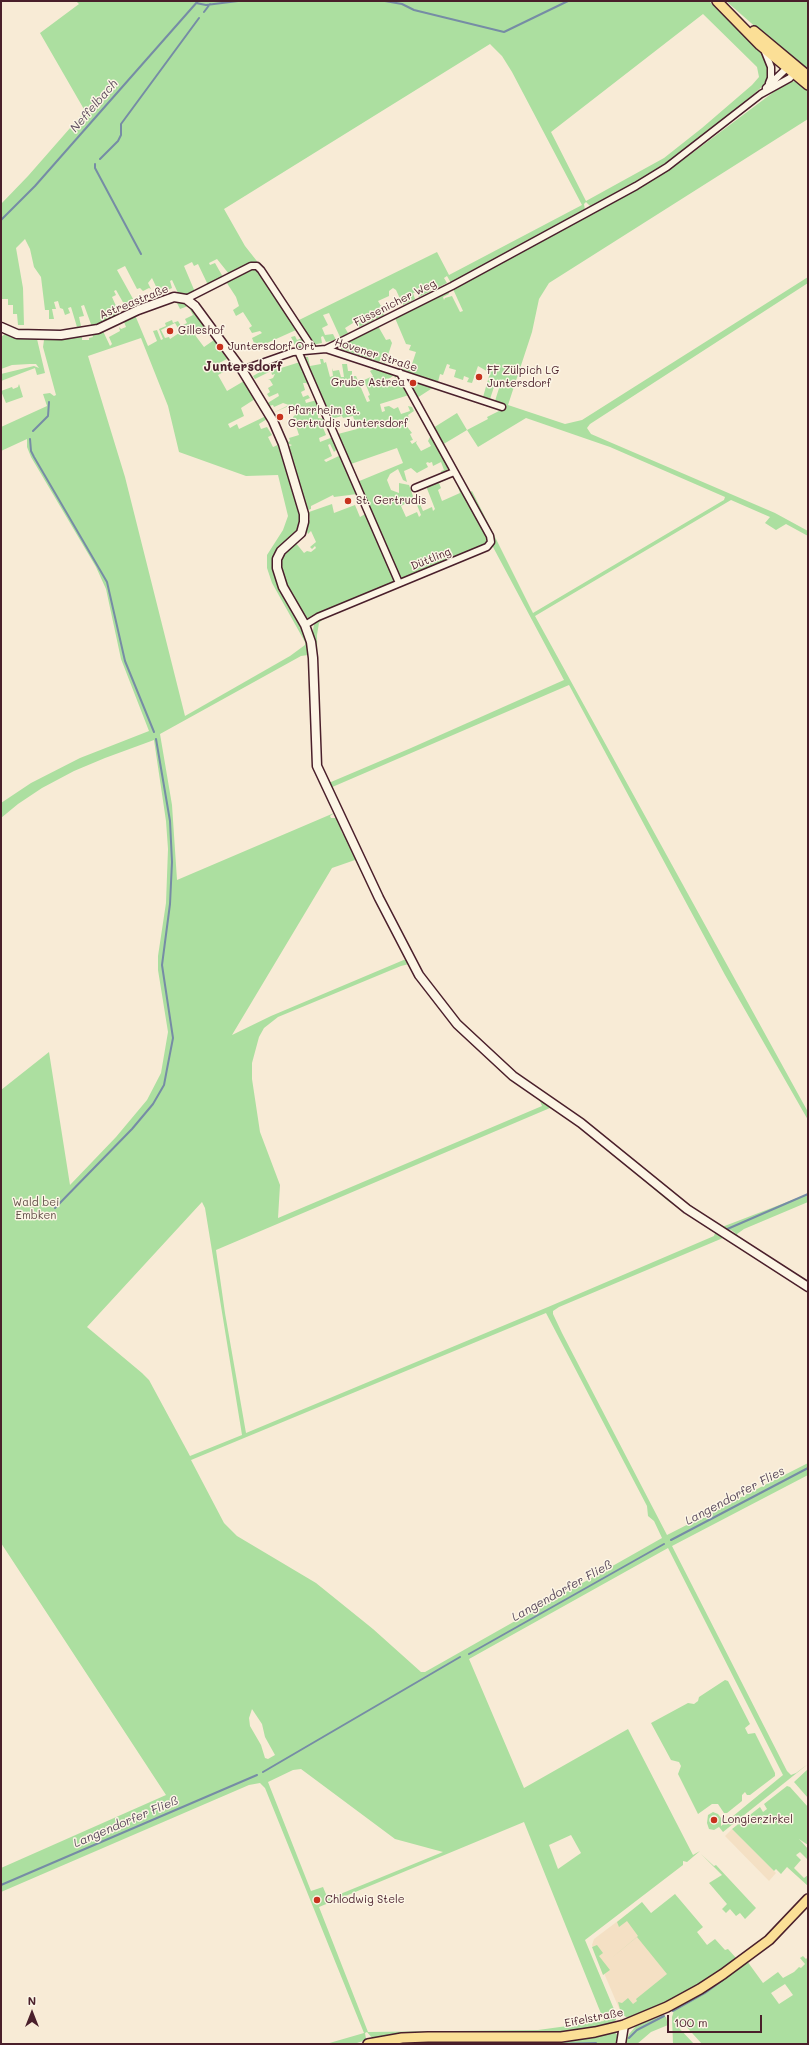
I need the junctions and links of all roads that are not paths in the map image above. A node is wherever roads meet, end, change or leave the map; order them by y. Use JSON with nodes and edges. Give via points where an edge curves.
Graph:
{"nodes":[{"id":1,"x":718,"y":1,"type":"edge"},
{"id":2,"x":760,"y":45,"type":"junction"},
{"id":3,"x":792,"y":69,"type":"junction"},
{"id":4,"x":808,"y":76,"type":"edge"},
{"id":5,"x":808,"y":85,"type":"edge"},
{"id":6,"x":766,"y":88,"type":"junction"},
{"id":7,"x":761,"y":94,"type":"junction"},
{"id":8,"x":186,"y":300,"type":"junction"},
{"id":9,"x":1,"y":327,"type":"edge"},
{"id":10,"x":313,"y":349,"type":"junction"},
{"id":11,"x":326,"y":349,"type":"junction"},
{"id":12,"x":298,"y":351,"type":"junction"},
{"id":13,"x":242,"y":370,"type":"junction"},
{"id":14,"x":400,"y":372,"type":"junction"},
{"id":15,"x":502,"y":407,"type":"dead end"},
{"id":16,"x":454,"y":472,"type":"junction"},
{"id":17,"x":415,"y":488,"type":"dead end"},
{"id":18,"x":399,"y":583,"type":"junction"},
{"id":19,"x":305,"y":626,"type":"junction"},
{"id":20,"x":808,"y":1287,"type":"edge"},
{"id":21,"x":808,"y":1899,"type":"edge"},
{"id":22,"x":624,"y":2025,"type":"junction"},
{"id":23,"x":368,"y":2044,"type":"edge"},
{"id":24,"x":621,"y":2044,"type":"edge"}],
"edges":[{"from":1,"to":2,"type":"main road"},
{"from":1,"to":3,"type":"main road"},
{"from":2,"to":3,"type":"main road"},
{"from":2,"to":6,"type":"street","via":[[768,56],[771,67],[771,78]]},
{"from":3,"to":4,"type":"main road"},
{"from":3,"to":5,"type":"main road"},
{"from":3,"to":6,"type":"street"},
{"from":3,"to":7,"type":"street","via":[[788,80]]},
{"from":6,"to":7,"type":"street"},
{"from":7,"to":11,"type":"street","name":"Füssenicher Weg","via":[[667,167],[452,286]]},
{"from":8,"to":9,"type":"street","name":"Astreastraße","via":[[180,297],[172,298],[98,328],[61,336],[16,334]]},
{"from":8,"to":10,"type":"street","via":[[251,266],[257,266]]},
{"from":8,"to":13,"type":"street","via":[[195,306]]},
{"from":10,"to":11,"type":"street","name":"Hovener Straße"},
{"from":10,"to":12,"type":"street","name":"Hovener Straße"},
{"from":11,"to":14,"type":"street","name":"Hovener Straße"},
{"from":12,"to":13,"type":"street","name":"Hovener Straße"},
{"from":12,"to":18,"type":"street"},
{"from":13,"to":19,"type":"street","via":[[280,436],[304,514],[302,532],[281,551],[277,564],[283,587]]},
{"from":14,"to":15,"type":"street","name":"Hovener Straße"},
{"from":14,"to":16,"type":"street","name":"Düttling"},
{"from":16,"to":17,"type":"street"},
{"from":16,"to":18,"type":"street","name":"Düttling","via":[[490,536],[490,544]]},
{"from":18,"to":19,"type":"street","name":"Düttling","via":[[318,617]]},
{"from":19,"to":20,"type":"street","via":[[313,658],[317,766],[395,930],[416,970],[434,996],[457,1024],[525,1086],[581,1123],[687,1209]]},
{"from":21,"to":22,"type":"main road","name":"Eifelstraße","via":[[769,1940],[727,1971],[667,2007]]},
{"from":22,"to":23,"type":"main road","name":"Eifelstraße","via":[[561,2037],[409,2038]]},
{"from":22,"to":24,"type":"street"}]}
